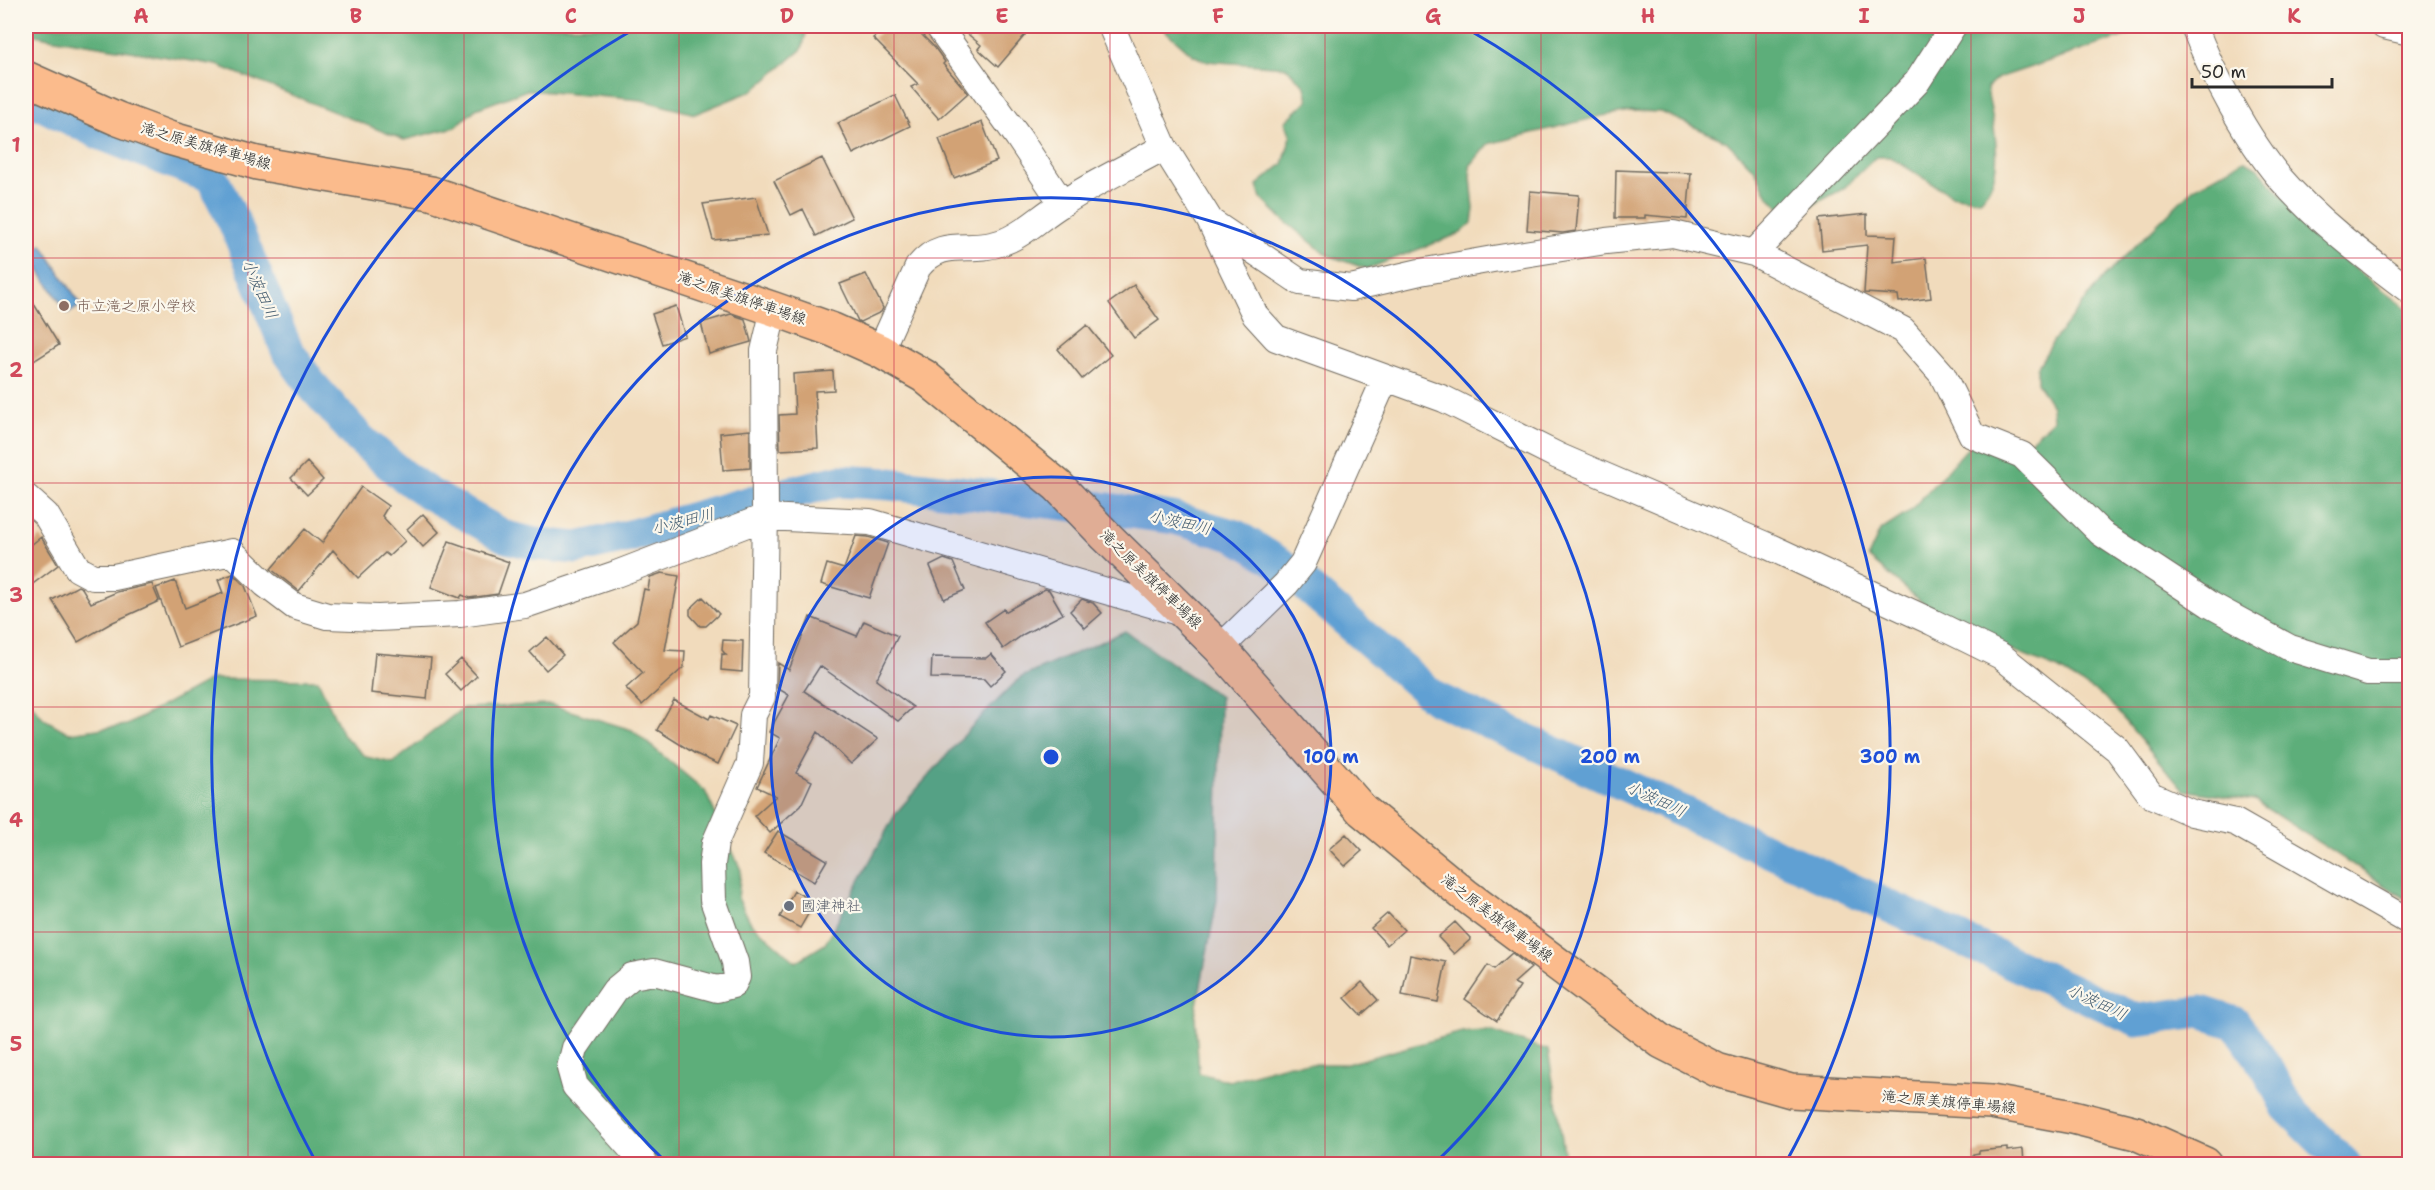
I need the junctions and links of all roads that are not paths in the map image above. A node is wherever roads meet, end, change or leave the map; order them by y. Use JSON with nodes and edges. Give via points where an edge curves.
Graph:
{"nodes":[{"id":1,"x":938,"y":26,"type":"edge"},
{"id":2,"x":1111,"y":26,"type":"edge"},
{"id":3,"x":1953,"y":26,"type":"edge"},
{"id":4,"x":2194,"y":26,"type":"edge"},
{"id":5,"x":2384,"y":26,"type":"edge"},
{"id":6,"x":2409,"y":32,"type":"edge"},
{"id":7,"x":26,"y":78,"type":"edge"},
{"id":8,"x":1164,"y":147,"type":"junction"},
{"id":9,"x":1062,"y":204,"type":"junction"},
{"id":10,"x":1209,"y":219,"type":"junction"},
{"id":11,"x":1754,"y":253,"type":"junction"},
{"id":12,"x":2409,"y":291,"type":"edge"},
{"id":13,"x":774,"y":309,"type":"junction"},
{"id":14,"x":880,"y":351,"type":"junction"},
{"id":15,"x":1385,"y":379,"type":"junction"},
{"id":16,"x":26,"y":496,"type":"edge"},
{"id":17,"x":765,"y":514,"type":"junction"},
{"id":18,"x":1185,"y":614,"type":"junction"},
{"id":19,"x":1221,"y":648,"type":"junction"},
{"id":20,"x":2409,"y":672,"type":"edge"},
{"id":21,"x":2409,"y":922,"type":"edge"},
{"id":22,"x":645,"y":1164,"type":"edge"},
{"id":23,"x":2205,"y":1164,"type":"edge"}],
"edges":[{"from":1,"to":9,"type":"street"},
{"from":2,"to":8,"type":"street"},
{"from":3,"to":11,"type":"street","via":[[1917,82]]},
{"from":4,"to":12,"type":"street","via":[[2251,140],[2279,177],[2344,242]]},
{"from":5,"to":6,"type":"street"},
{"from":7,"to":13,"type":"main road","name":"滝之原美旗停車場線","via":[[169,138],[257,163],[431,194]]},
{"from":8,"to":9,"type":"street"},
{"from":8,"to":10,"type":"street"},
{"from":9,"to":14,"type":"street","via":[[1005,242],[988,247],[947,248],[927,257],[918,267]]},
{"from":10,"to":11,"type":"street","via":[[1300,282],[1351,288],[1493,259],[1673,234]]},
{"from":10,"to":15,"type":"street","via":[[1255,315],[1276,338]]},
{"from":11,"to":20,"type":"street","via":[[1903,330],[1942,374],[1972,435],[2022,455],[2101,533],[2209,604],[2290,648],[2368,672]]},
{"from":13,"to":14,"type":"main road","name":"滝之原美旗停車場線"},
{"from":13,"to":17,"type":"street","via":[[764,351]]},
{"from":14,"to":18,"type":"main road","name":"滝之原美旗停車場線","via":[[924,376],[1058,486]]},
{"from":15,"to":19,"type":"street","via":[[1303,562]]},
{"from":15,"to":21,"type":"street","via":[[1444,399],[1558,456],[1770,547],[2001,656],[2117,749],[2151,795],[2192,813],[2235,822]]},
{"from":16,"to":17,"type":"street","via":[[46,515],[78,568],[93,577],[114,577],[232,552],[294,606],[327,616],[378,618],[460,614],[525,605],[616,574]]},
{"from":17,"to":18,"type":"street","via":[[870,522]]},
{"from":17,"to":22,"type":"street","via":[[762,697],[753,715],[750,763],[715,843],[712,864],[714,900],[737,977],[733,985],[717,989],[654,972],[632,976],[615,990],[575,1048],[570,1068],[575,1086]]},
{"from":18,"to":19,"type":"main road","name":"滝之原美旗停車場線"},
{"from":19,"to":23,"type":"main road","name":"滝之原美旗停車場線","via":[[1362,810],[1465,895],[1662,1042],[1717,1070],[1791,1091],[1991,1102],[2136,1133]]}]}
